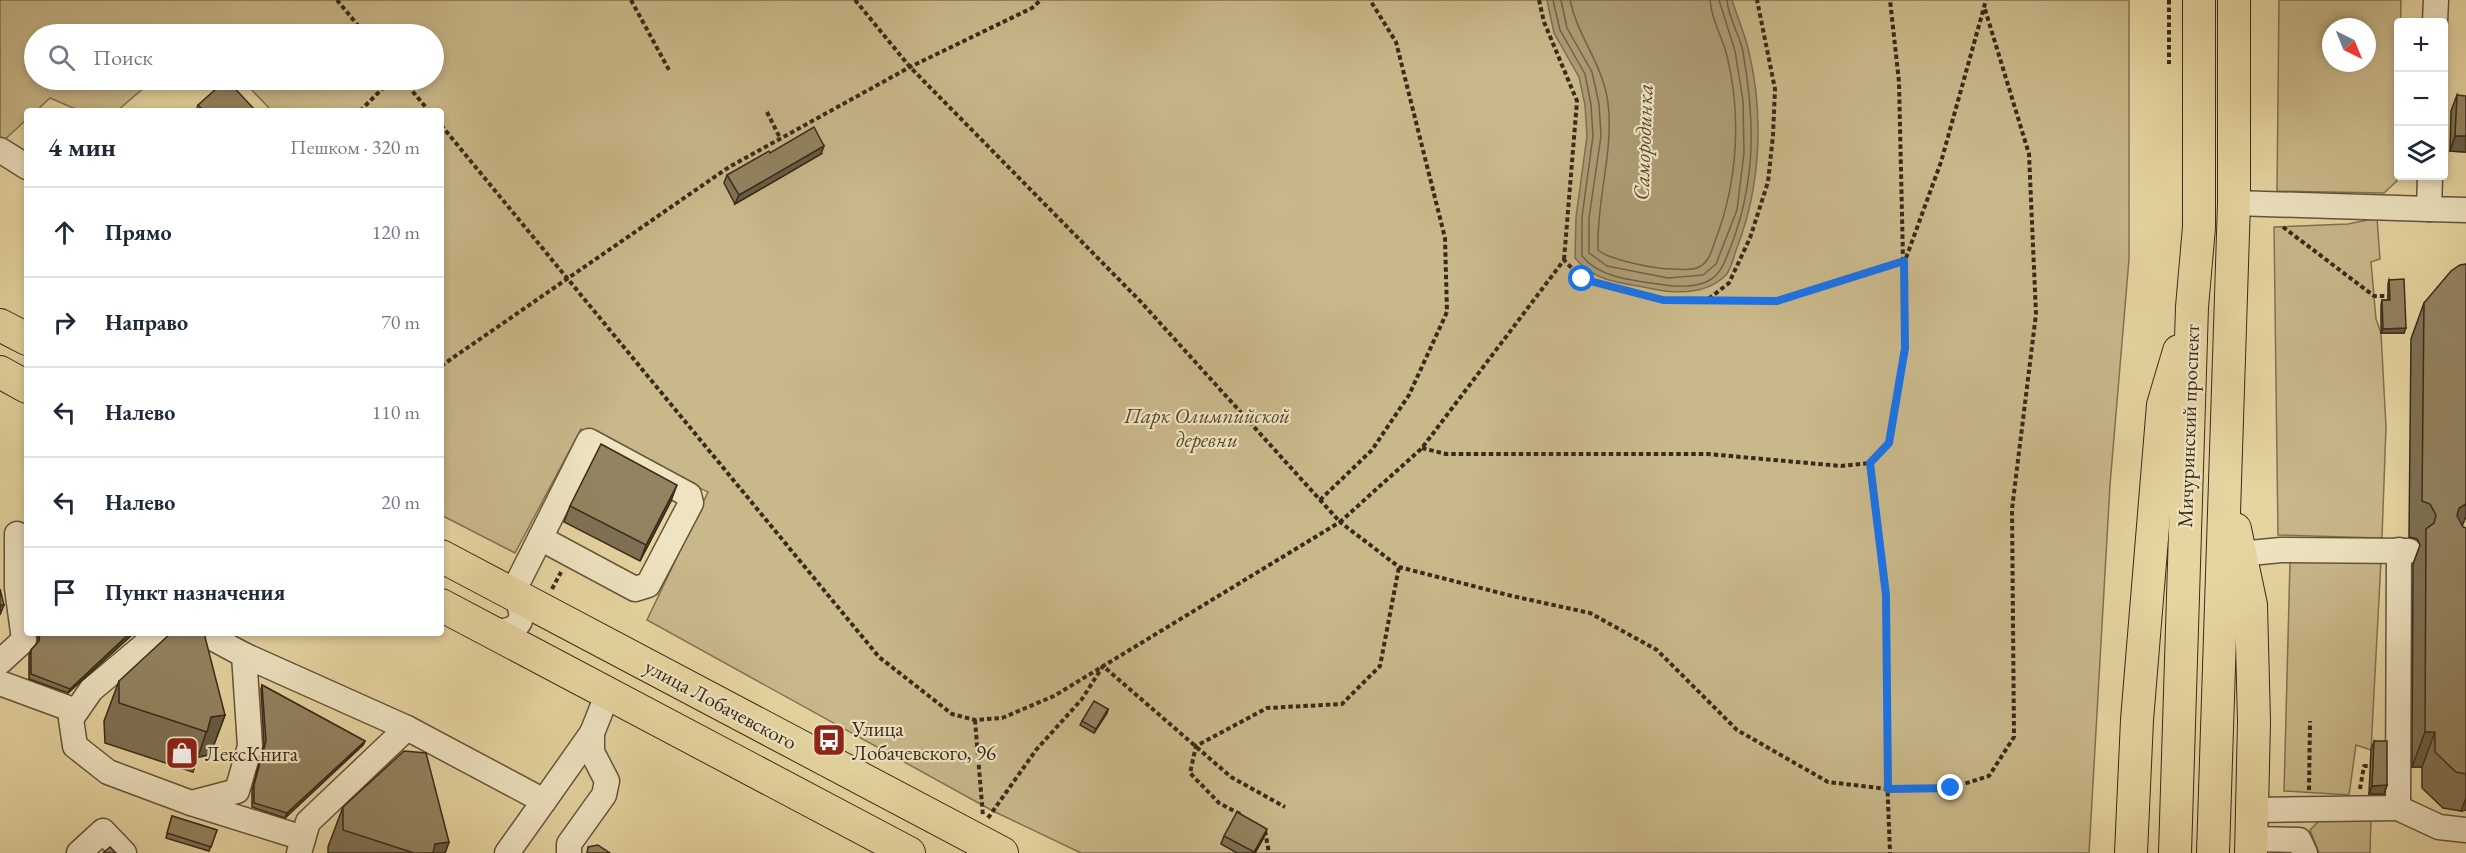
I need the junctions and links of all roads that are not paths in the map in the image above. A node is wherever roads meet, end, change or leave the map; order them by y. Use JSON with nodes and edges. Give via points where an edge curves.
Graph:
{"nodes":[{"id":1,"x":2199,"y":0,"type":"edge"},
{"id":2,"x":2234,"y":0,"type":"edge"},
{"id":3,"x":2436,"y":0,"type":"edge"},
{"id":4,"x":2435,"y":18,"type":"edge"},
{"id":5,"x":0,"y":150,"type":"edge"},
{"id":6,"x":24,"y":165,"type":"edge"},
{"id":7,"x":2430,"y":180,"type":"edge"},
{"id":8,"x":2234,"y":203,"type":"junction"},
{"id":9,"x":2429,"y":209,"type":"junction"},
{"id":10,"x":2466,"y":210,"type":"edge"},
{"id":11,"x":2192,"y":307,"type":"junction"},
{"id":12,"x":0,"y":372,"type":"edge"},
{"id":13,"x":24,"y":385,"type":"edge"},
{"id":14,"x":2225,"y":483,"type":"junction"},
{"id":15,"x":15,"y":532,"type":"edge"},
{"id":16,"x":540,"y":538,"type":"junction"},
{"id":17,"x":2240,"y":554,"type":"junction"},
{"id":18,"x":444,"y":558,"type":"edge"},
{"id":19,"x":513,"y":592,"type":"junction"},
{"id":20,"x":444,"y":607,"type":"edge"},
{"id":21,"x":492,"y":632,"type":"junction"},
{"id":22,"x":155,"y":636,"type":"edge"},
{"id":23,"x":209,"y":636,"type":"edge"},
{"id":24,"x":244,"y":655,"type":"junction"},
{"id":25,"x":0,"y":662,"type":"edge"},
{"id":26,"x":0,"y":683,"type":"edge"},
{"id":27,"x":608,"y":693,"type":"junction"},
{"id":28,"x":76,"y":711,"type":"junction"},
{"id":29,"x":408,"y":728,"type":"junction"},
{"id":30,"x":592,"y":733,"type":"junction"},
{"id":31,"x":544,"y":801,"type":"junction"},
{"id":32,"x":191,"y":803,"type":"junction"},
{"id":33,"x":2398,"y":808,"type":"junction"},
{"id":34,"x":2466,"y":830,"type":"edge"},
{"id":35,"x":2252,"y":834,"type":"edge"},
{"id":36,"x":301,"y":845,"type":"edge"},
{"id":37,"x":80,"y":853,"type":"edge"},
{"id":38,"x":124,"y":853,"type":"edge"},
{"id":39,"x":507,"y":853,"type":"edge"},
{"id":40,"x":569,"y":853,"type":"edge"},
{"id":41,"x":909,"y":853,"type":"edge"},
{"id":42,"x":1002,"y":853,"type":"edge"},
{"id":43,"x":2131,"y":853,"type":"edge"},
{"id":44,"x":2175,"y":853,"type":"edge"},
{"id":45,"x":2213,"y":853,"type":"edge"},
{"id":46,"x":2305,"y":853,"type":"edge"}],
"edges":[{"from":1,"to":11,"type":"main road","name":"Мичуринский проспект","via":[[2199,227]]},
{"from":2,"to":8,"type":"main road","name":"Мичуринский проспект"},
{"from":3,"to":4,"type":"street"},
{"from":5,"to":6,"type":"street"},
{"from":7,"to":9,"type":"street"},
{"from":8,"to":9,"type":"street"},
{"from":8,"to":14,"type":"main road","name":"Мичуринский проспект"},
{"from":9,"to":10,"type":"street"},
{"from":11,"to":43,"type":"main road","via":[[2163,405]]},
{"from":11,"to":44,"type":"main road","name":"Мичуринский проспект"},
{"from":12,"to":13,"type":"main road"},
{"from":14,"to":17,"type":"main road"},
{"from":14,"to":45,"type":"main road","name":"Мичуринский проспект"},
{"from":15,"to":25,"type":"street","via":[[24,640]]},
{"from":16,"to":16,"type":"street","via":[[635,589],[648,585],[691,503],[689,495],[589,441]]},
{"from":16,"to":19,"type":"street"},
{"from":17,"to":33,"type":"street","via":[[2404,550]]},
{"from":17,"to":35,"type":"main road","via":[[2252,605]]},
{"from":18,"to":19,"type":"main road","name":"улица Лобачевского"},
{"from":19,"to":21,"type":"street","via":[[522,613],[520,622],[513,629]]},
{"from":19,"to":42,"type":"main road","name":"улица Лобачевского"},
{"from":20,"to":21,"type":"main road","name":"улица Лобачевского"},
{"from":21,"to":27,"type":"main road","name":"улица Лобачевского"},
{"from":22,"to":28,"type":"street","via":[[92,690]]},
{"from":23,"to":24,"type":"street"},
{"from":24,"to":29,"type":"street"},
{"from":24,"to":32,"type":"street","via":[[250,746],[237,790]]},
{"from":26,"to":28,"type":"street"},
{"from":27,"to":30,"type":"street"},
{"from":27,"to":41,"type":"main road","name":"улица Лобачевского"},
{"from":28,"to":32,"type":"street","via":[[70,718],[75,746],[108,772]]},
{"from":29,"to":31,"type":"street"},
{"from":29,"to":36,"type":"street","via":[[308,822]]},
{"from":30,"to":31,"type":"street"},
{"from":30,"to":40,"type":"street","via":[[592,752],[607,781],[604,795],[569,844]]},
{"from":31,"to":39,"type":"street"},
{"from":32,"to":36,"type":"street"},
{"from":33,"to":34,"type":"street","via":[[2439,827]]},
{"from":33,"to":35,"type":"street","via":[[2308,808]]},
{"from":35,"to":46,"type":"street","via":[[2299,840]]},
{"from":37,"to":38,"type":"street","via":[[103,831]]}]}
